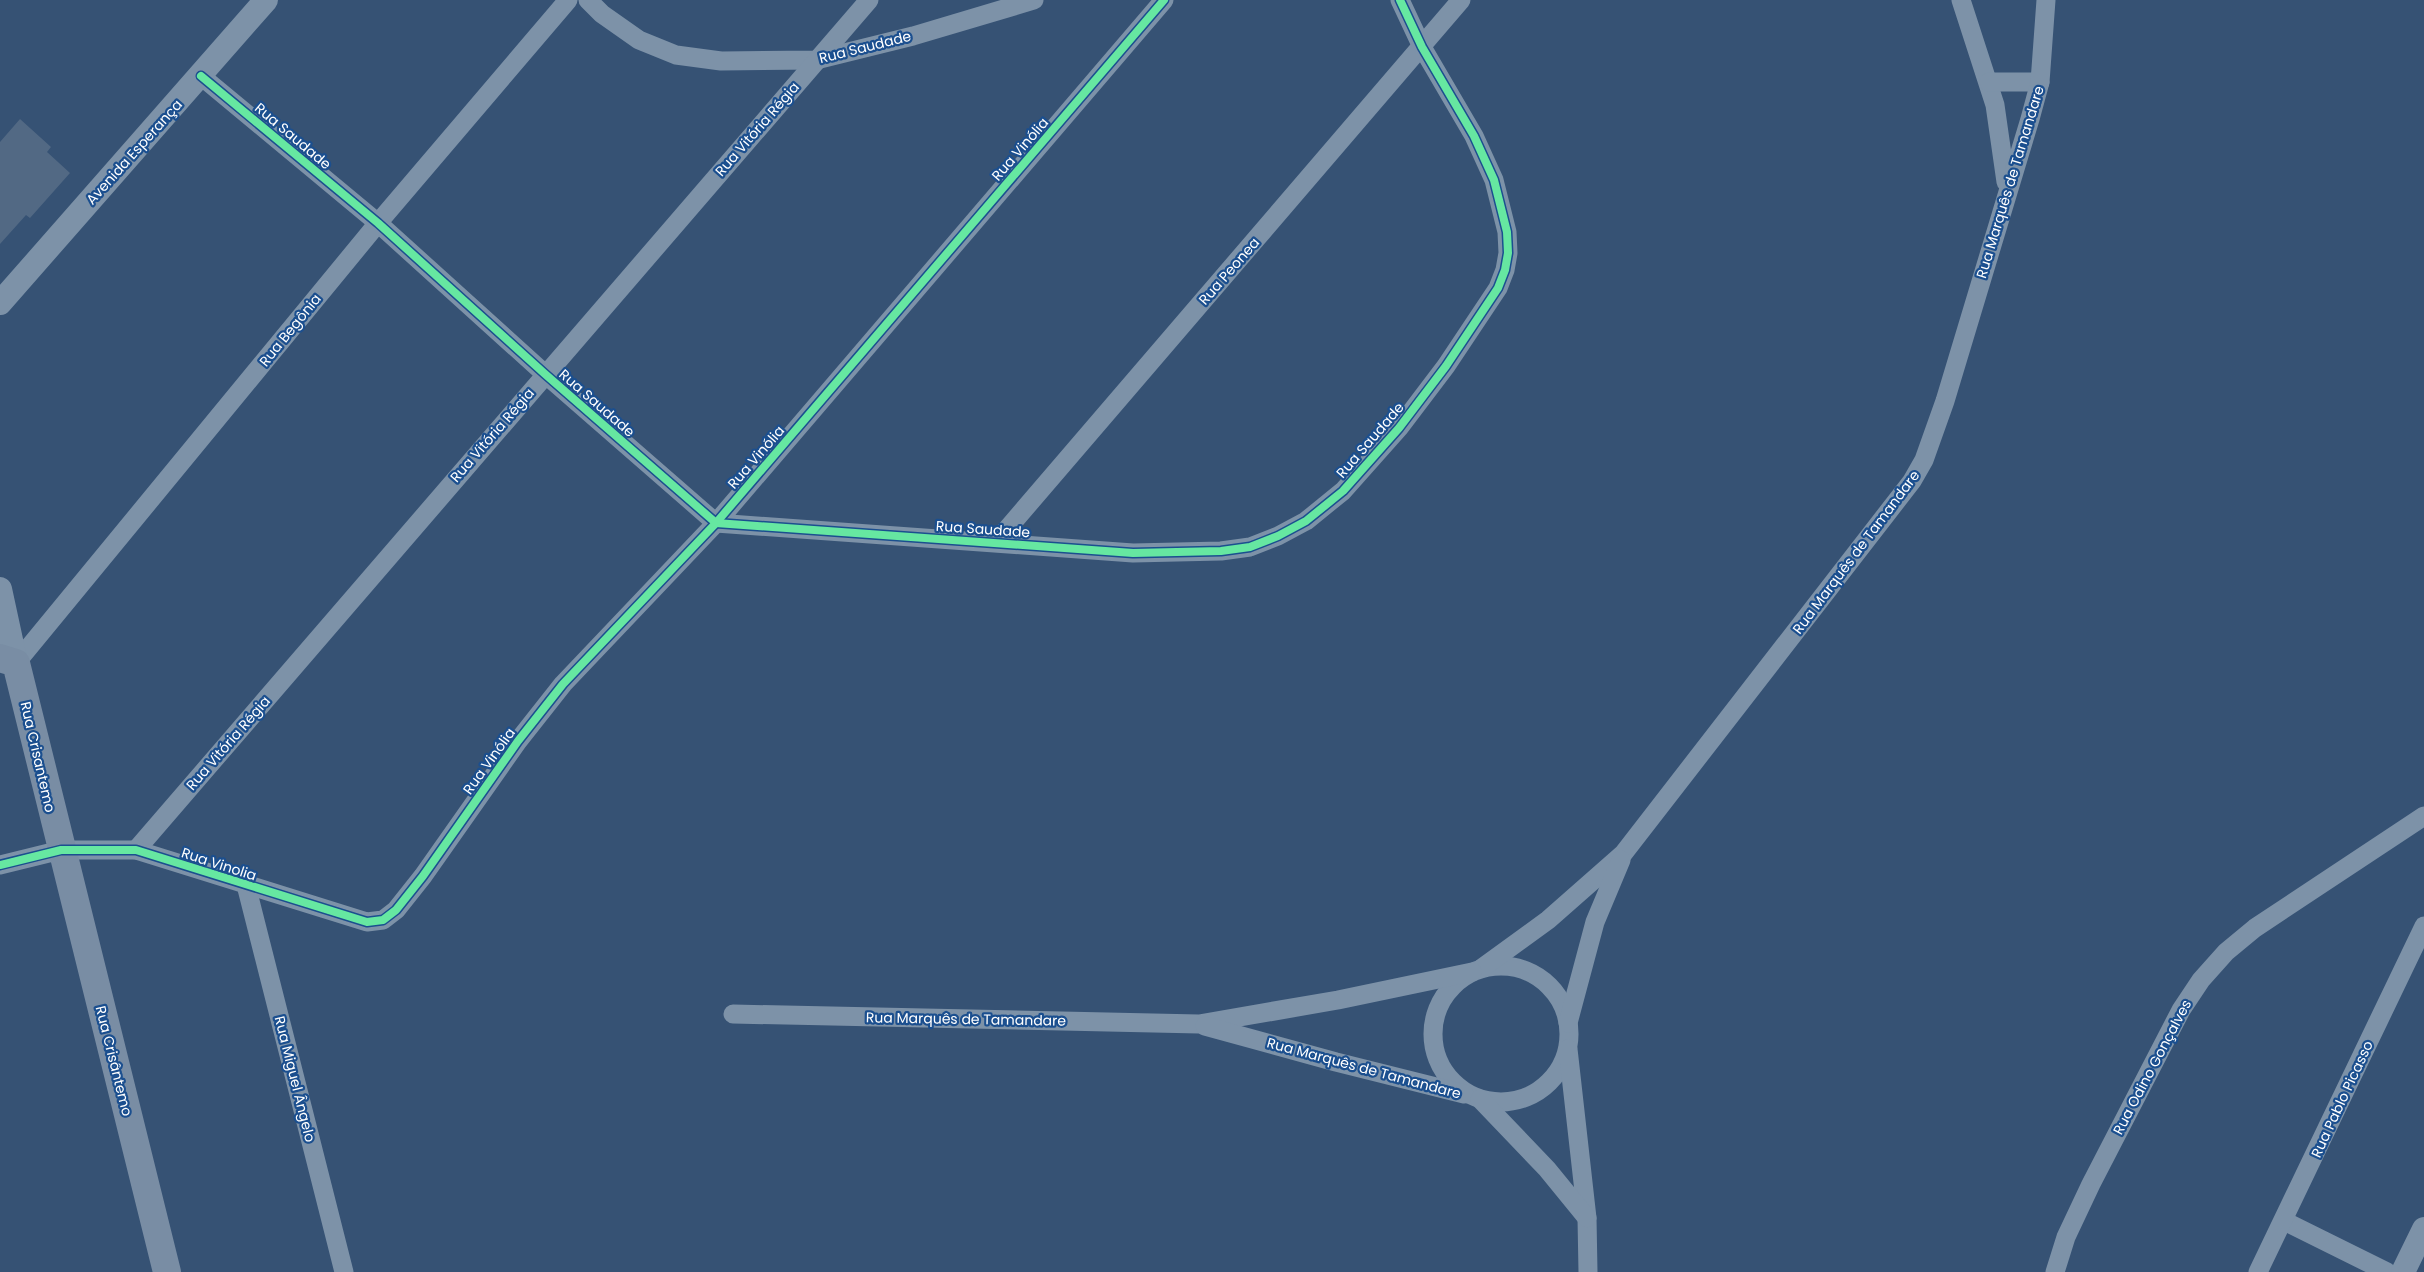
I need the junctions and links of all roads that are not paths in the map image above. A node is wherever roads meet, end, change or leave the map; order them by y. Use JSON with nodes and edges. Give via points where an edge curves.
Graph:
{"nodes":[{"id":1,"x":266,"y":0,"type":"edge"},
{"id":2,"x":568,"y":0,"type":"edge"},
{"id":3,"x":588,"y":0,"type":"edge"},
{"id":4,"x":869,"y":0,"type":"edge"},
{"id":5,"x":1034,"y":0,"type":"edge"},
{"id":6,"x":1164,"y":0,"type":"edge"},
{"id":7,"x":1400,"y":0,"type":"edge"},
{"id":8,"x":1462,"y":0,"type":"edge"},
{"id":9,"x":1961,"y":0,"type":"edge"},
{"id":10,"x":2046,"y":0,"type":"edge"},
{"id":11,"x":1422,"y":47,"type":"junction"},
{"id":12,"x":816,"y":60,"type":"junction"},
{"id":13,"x":201,"y":76,"type":"junction"},
{"id":14,"x":1989,"y":82,"type":"junction"},
{"id":15,"x":2040,"y":82,"type":"junction"},
{"id":16,"x":2007,"y":192,"type":"junction"},
{"id":17,"x":378,"y":223,"type":"junction"},
{"id":18,"x":0,"y":303,"type":"edge"},
{"id":19,"x":545,"y":374,"type":"junction"},
{"id":20,"x":716,"y":523,"type":"junction"},
{"id":21,"x":996,"y":542,"type":"junction"},
{"id":22,"x":0,"y":589,"type":"edge"},
{"id":23,"x":8,"y":661,"type":"edge"},
{"id":24,"x":2424,"y":816,"type":"edge"},
{"id":25,"x":60,"y":850,"type":"junction"},
{"id":26,"x":136,"y":850,"type":"junction"},
{"id":27,"x":1623,"y":854,"type":"junction"},
{"id":28,"x":0,"y":865,"type":"edge"},
{"id":29,"x":246,"y":885,"type":"junction"},
{"id":30,"x":367,"y":922,"type":"joint"},
{"id":31,"x":2424,"y":926,"type":"edge"},
{"id":32,"x":1477,"y":970,"type":"junction"},
{"id":33,"x":733,"y":1014,"type":"dead end"},
{"id":34,"x":1568,"y":1022,"type":"junction"},
{"id":35,"x":1199,"y":1024,"type":"junction"},
{"id":36,"x":1567,"y":1047,"type":"junction"},
{"id":37,"x":1476,"y":1098,"type":"junction"},
{"id":38,"x":1587,"y":1218,"type":"junction"},
{"id":39,"x":2284,"y":1220,"type":"junction"},
{"id":40,"x":2424,"y":1229,"type":"edge"},
{"id":41,"x":167,"y":1272,"type":"edge"},
{"id":42,"x":344,"y":1272,"type":"edge"},
{"id":43,"x":1588,"y":1272,"type":"edge"},
{"id":44,"x":2055,"y":1272,"type":"edge"},
{"id":45,"x":2258,"y":1272,"type":"edge"},
{"id":46,"x":2387,"y":1272,"type":"edge"},
{"id":47,"x":2403,"y":1272,"type":"edge"}],
"edges":[{"from":1,"to":13,"type":"street","name":"Avenida Esperança"},
{"from":2,"to":17,"type":"street","name":"Rua Begônia"},
{"from":3,"to":12,"type":"street","name":"Rua Saudade","via":[[639,40],[676,55],[721,61]]},
{"from":4,"to":12,"type":"street","name":"Rua Vitória Régia"},
{"from":5,"to":12,"type":"street","name":"Rua Saudade"},
{"from":6,"to":20,"type":"street","name":"Rua Vinólia"},
{"from":7,"to":11,"type":"street","name":"Rua Saudade"},
{"from":8,"to":11,"type":"street","name":"Rua Peonea"},
{"from":9,"to":14,"type":"street"},
{"from":10,"to":15,"type":"street","name":"Rua Marquês de Tamandare"},
{"from":11,"to":21,"type":"street","name":"Rua Peonea"},
{"from":11,"to":21,"type":"street","name":"Rua Saudade","via":[[1474,136],[1494,180],[1504,212],[1508,252],[1498,288],[1446,366],[1372,461],[1343,491],[1306,521],[1250,547],[1188,553],[1132,553]]},
{"from":12,"to":19,"type":"street","name":"Rua Vitória Régia"},
{"from":13,"to":17,"type":"street","name":"Rua Saudade"},
{"from":13,"to":18,"type":"street","name":"Avenida Esperança"},
{"from":14,"to":15,"type":"street"},
{"from":14,"to":16,"type":"street","via":[[1999,123]]},
{"from":15,"to":16,"type":"street","name":"Rua Marquês de Tamandare"},
{"from":16,"to":27,"type":"street","name":"Rua Marquês de Tamandare","via":[[1945,401],[1924,460],[1912,481]]},
{"from":17,"to":19,"type":"street","name":"Rua Saudade"},
{"from":17,"to":23,"type":"street","name":"Rua Begônia"},
{"from":19,"to":20,"type":"street","name":"Rua Saudade"},
{"from":19,"to":26,"type":"street","name":"Rua Vitória Régia"},
{"from":20,"to":21,"type":"street","name":"Rua Saudade"},
{"from":20,"to":30,"type":"street","name":"Rua Vinólia","via":[[563,684],[396,910],[383,920]]},
{"from":22,"to":23,"type":"street"},
{"from":23,"to":25,"type":"main road","name":"Rua Crisantemo"},
{"from":24,"to":44,"type":"street","name":"Rua Odino Gonçalves","via":[[2255,928],[2226,952],[2201,980],[2181,1010],[2095,1176],[2066,1237]]},
{"from":25,"to":26,"type":"street","name":"Rua Vinolia"},
{"from":25,"to":28,"type":"street","name":"Rua Vinolia"},
{"from":25,"to":41,"type":"main road","name":"Rua Crisântemo"},
{"from":26,"to":29,"type":"street","name":"Rua Vinolia"},
{"from":27,"to":32,"type":"street","name":"Rua Marquês de Tamandare","via":[[1548,920]]},
{"from":27,"to":34,"type":"street","name":"Rua Marquês de Tamandare","via":[[1594,922]]},
{"from":29,"to":30,"type":"street","name":"Rua Vinolia"},
{"from":29,"to":42,"type":"street","name":"Rua Miguel Ângelo"},
{"from":31,"to":39,"type":"street","name":"Rua Pablo Picasso"},
{"from":32,"to":34,"type":"street","via":[[1501,966],[1520,968],[1537,976],[1552,988]]},
{"from":32,"to":35,"type":"street","name":"Rua Marquês de Tamandare","via":[[1338,1000]]},
{"from":32,"to":37,"type":"street","via":[[1454,984],[1440,1002],[1433,1023],[1433,1045],[1440,1066],[1453,1084]]},
{"from":33,"to":35,"type":"street","name":"Rua Marquês de Tamandare"},
{"from":34,"to":36,"type":"street"},
{"from":35,"to":37,"type":"street","name":"Rua Marquês de Tamandare"},
{"from":36,"to":37,"type":"street","via":[[1554,1077],[1535,1092],[1512,1102]]},
{"from":36,"to":38,"type":"street"},
{"from":37,"to":38,"type":"street","name":"Rua Marquês de Tamandare","via":[[1547,1168]]},
{"from":38,"to":43,"type":"street"},
{"from":39,"to":45,"type":"street","name":"Rua Pablo Picasso"},
{"from":39,"to":46,"type":"street"},
{"from":40,"to":47,"type":"street"}]}
